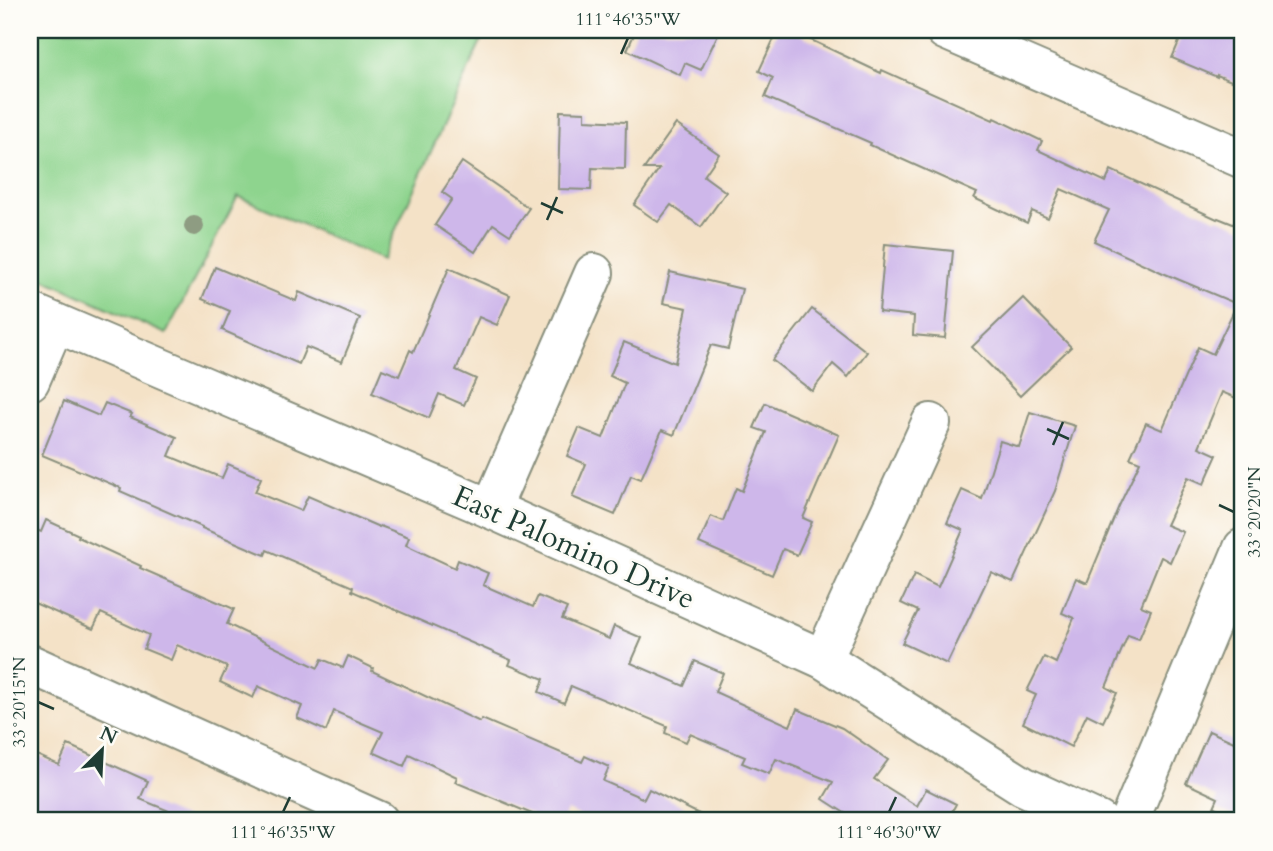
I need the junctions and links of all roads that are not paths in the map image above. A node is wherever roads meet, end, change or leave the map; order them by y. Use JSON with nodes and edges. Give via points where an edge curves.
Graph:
{"nodes":[{"id":1,"x":945,"y":30,"type":"edge"},
{"id":2,"x":1243,"y":159,"type":"edge"},
{"id":3,"x":594,"y":273,"type":"dead end"},
{"id":4,"x":42,"y":318,"type":"edge"},
{"id":5,"x":30,"y":381,"type":"edge"},
{"id":6,"x":931,"y":423,"type":"dead end"},
{"id":7,"x":491,"y":509,"type":"junction"},
{"id":8,"x":1243,"y":548,"type":"edge"},
{"id":9,"x":823,"y":659,"type":"junction"},
{"id":10,"x":30,"y":664,"type":"edge"},
{"id":11,"x":379,"y":821,"type":"edge"},
{"id":12,"x":1099,"y":821,"type":"edge"},
{"id":13,"x":1129,"y":821,"type":"edge"}],
"edges":[{"from":1,"to":2,"type":"street"},
{"from":3,"to":7,"type":"street"},
{"from":4,"to":5,"type":"street"},
{"from":4,"to":7,"type":"street","name":"East Palomino Drive"},
{"from":6,"to":9,"type":"street"},
{"from":7,"to":9,"type":"street","name":"East Palomino Drive"},
{"from":8,"to":13,"type":"street"},
{"from":9,"to":12,"type":"street","name":"East Palomino Drive","via":[[1023,786]]},
{"from":10,"to":11,"type":"street"}]}
